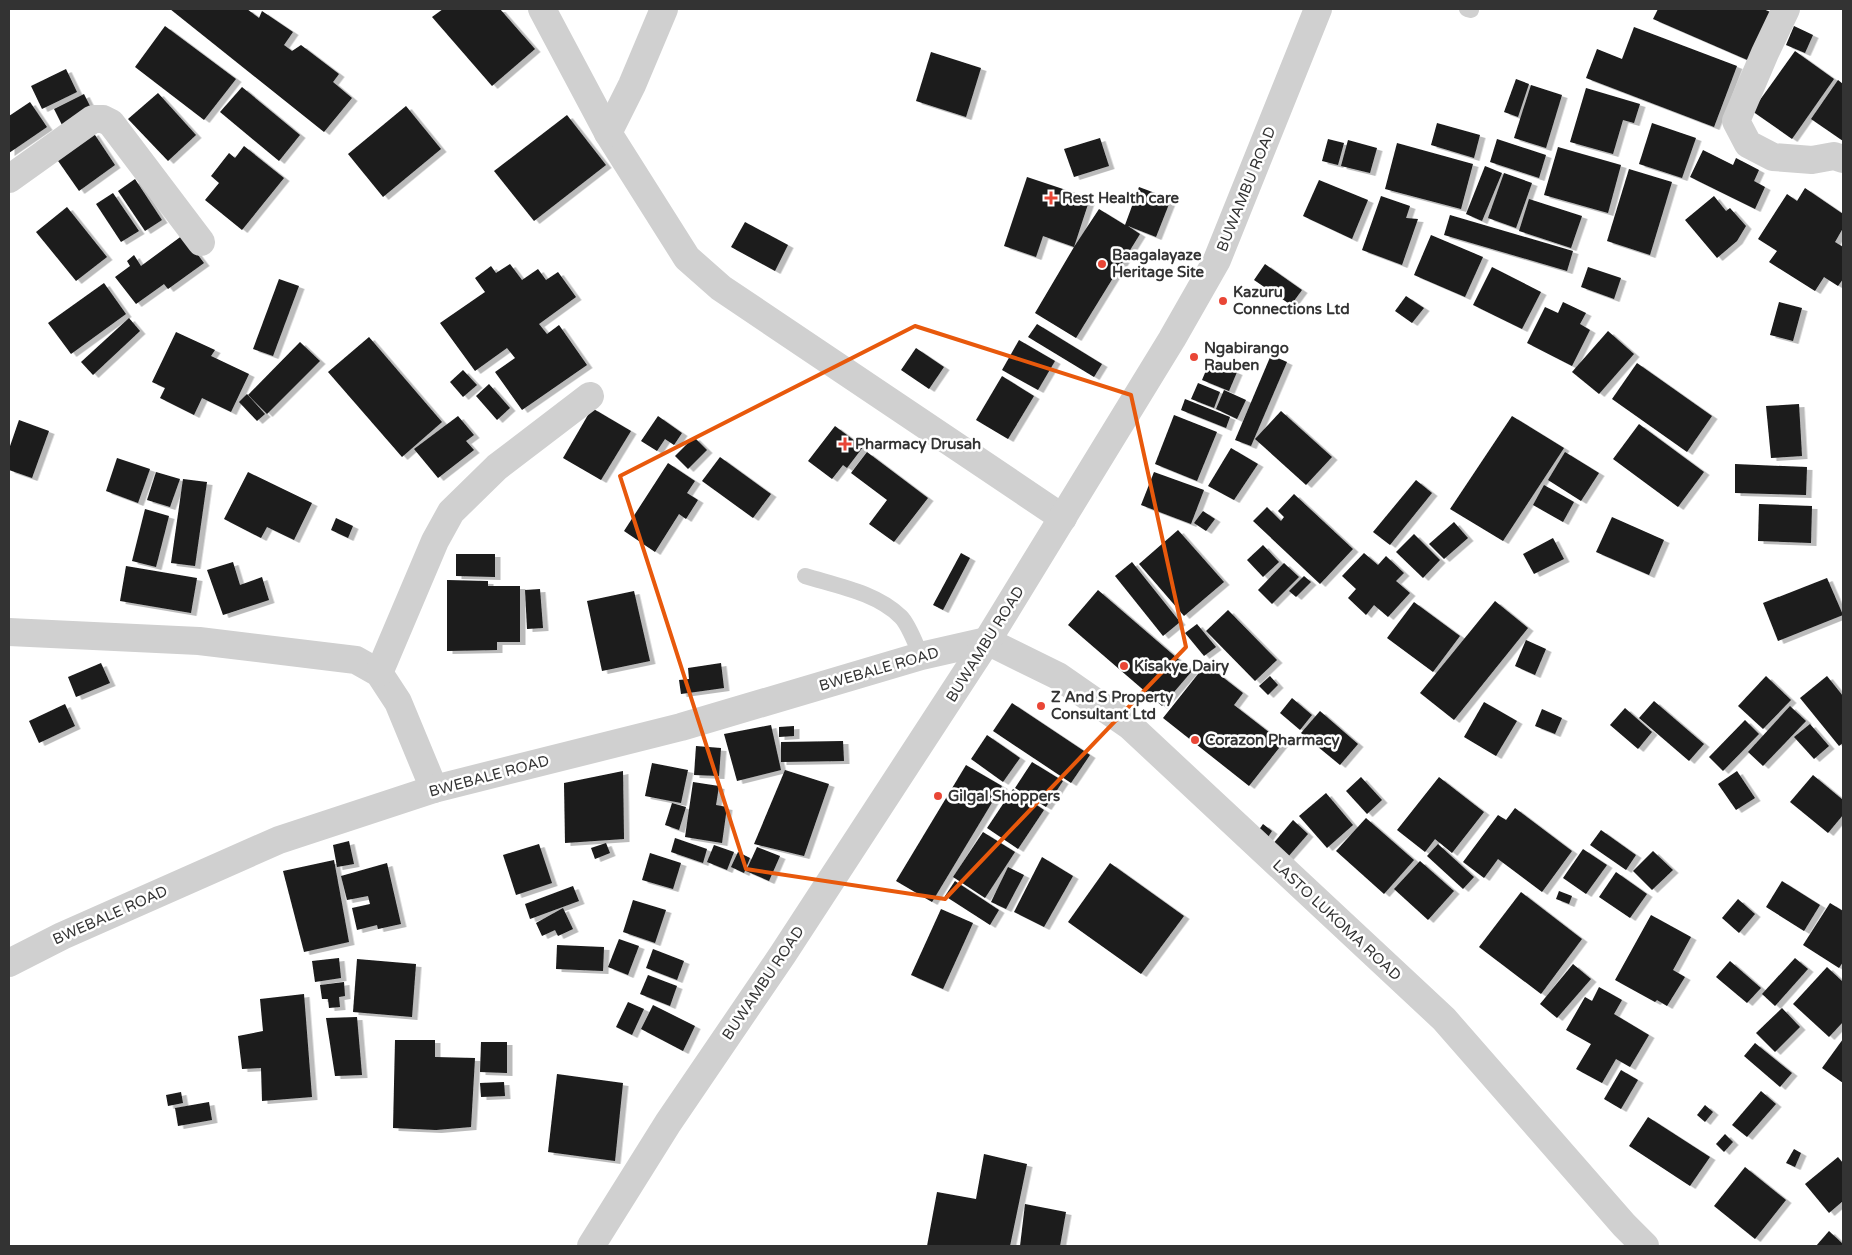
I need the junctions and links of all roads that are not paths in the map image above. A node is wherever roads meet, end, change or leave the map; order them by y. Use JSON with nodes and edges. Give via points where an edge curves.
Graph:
{"nodes":[{"id":1,"x":542,"y":9,"type":"edge"},
{"id":2,"x":664,"y":9,"type":"edge"},
{"id":3,"x":1318,"y":9,"type":"edge"},
{"id":4,"x":1786,"y":9,"type":"edge"},
{"id":5,"x":608,"y":133,"type":"junction"},
{"id":6,"x":1843,"y":159,"type":"edge"},
{"id":7,"x":9,"y":178,"type":"edge"},
{"id":8,"x":201,"y":242,"type":"dead end"},
{"id":9,"x":590,"y":396,"type":"dead end"},
{"id":10,"x":1063,"y":518,"type":"junction"},
{"id":11,"x":805,"y":576,"type":"dead end"},
{"id":12,"x":9,"y":632,"type":"edge"},
{"id":13,"x":988,"y":641,"type":"junction"},
{"id":14,"x":921,"y":656,"type":"junction"},
{"id":15,"x":379,"y":673,"type":"junction"},
{"id":16,"x":434,"y":789,"type":"junction"},
{"id":17,"x":9,"y":963,"type":"edge"},
{"id":18,"x":591,"y":1246,"type":"edge"},
{"id":19,"x":1645,"y":1246,"type":"edge"}],
"edges":[{"from":1,"to":5,"type":"street"},
{"from":2,"to":5,"type":"street"},
{"from":3,"to":10,"type":"street","name":"BUWAMBU ROAD","via":[[1217,260]]},
{"from":4,"to":6,"type":"street","via":[[1736,121],[1748,144],[1773,157],[1812,160],[1834,156]]},
{"from":5,"to":10,"type":"street","via":[[686,258],[721,288]]},
{"from":7,"to":8,"type":"street","via":[[93,119],[103,120],[111,123]]},
{"from":9,"to":15,"type":"street","via":[[497,466],[451,512],[435,541]]},
{"from":10,"to":13,"type":"street","name":"BUWAMBU ROAD"},
{"from":11,"to":14,"type":"lane","via":[[870,596],[883,604],[902,618]]},
{"from":12,"to":15,"type":"street","via":[[199,640],[356,660]]},
{"from":13,"to":14,"type":"street","name":"BWEBALE ROAD"},
{"from":13,"to":18,"type":"street","name":"BUWAMBU ROAD","via":[[778,962],[668,1123]]},
{"from":13,"to":19,"type":"street","name":"LASTO LUKOMA ROAD","via":[[1058,676],[1130,726],[1444,1019]]},
{"from":14,"to":16,"type":"street","name":"BWEBALE ROAD","via":[[681,727]]},
{"from":15,"to":16,"type":"street","via":[[398,702]]},
{"from":16,"to":17,"type":"street","name":"BWEBALE ROAD","via":[[279,840],[62,936]]}]}
